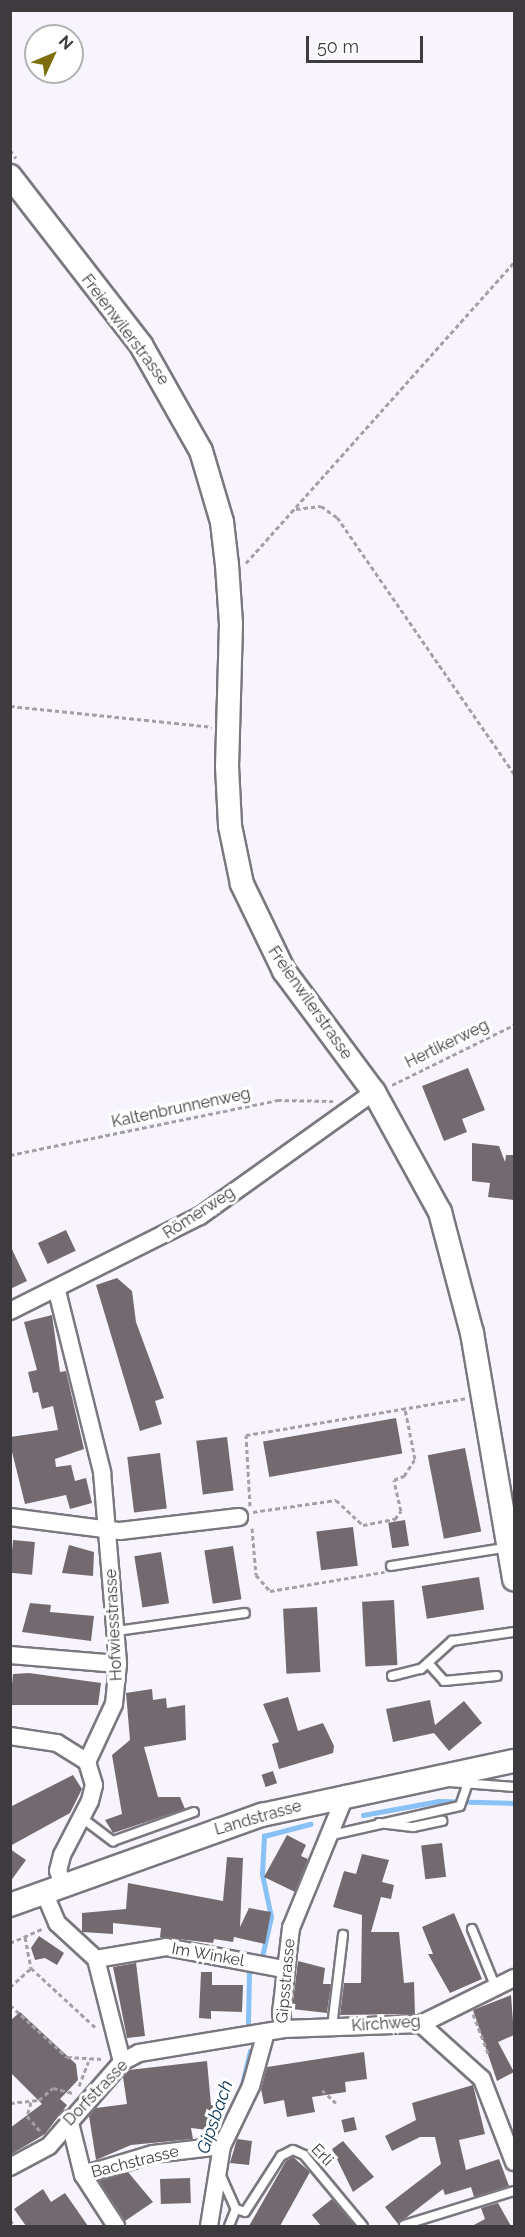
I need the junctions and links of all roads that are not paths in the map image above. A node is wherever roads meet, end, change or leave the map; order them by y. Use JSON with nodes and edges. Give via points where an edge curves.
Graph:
{"nodes":[{"id":1,"x":10,"y":176,"type":"edge"},
{"id":2,"x":374,"y":1093,"type":"junction"},
{"id":3,"x":57,"y":1291,"type":"junction"},
{"id":4,"x":10,"y":1311,"type":"edge"},
{"id":5,"x":245,"y":1514,"type":"road end"},
{"id":6,"x":10,"y":1517,"type":"edge"},
{"id":7,"x":107,"y":1530,"type":"junction"},
{"id":8,"x":510,"y":1547,"type":"junction"},
{"id":9,"x":391,"y":1566,"type":"road end"},
{"id":10,"x":514,"y":1579,"type":"edge"},
{"id":11,"x":245,"y":1613,"type":"dead end"},
{"id":12,"x":117,"y":1631,"type":"junction"},
{"id":13,"x":514,"y":1632,"type":"edge"},
{"id":14,"x":10,"y":1655,"type":"edge"},
{"id":15,"x":428,"y":1663,"type":"junction"},
{"id":16,"x":118,"y":1664,"type":"junction"},
{"id":17,"x":392,"y":1676,"type":"dead end"},
{"id":18,"x":497,"y":1676,"type":"dead end"},
{"id":19,"x":10,"y":1736,"type":"edge"},
{"id":20,"x":87,"y":1761,"type":"junction"},
{"id":21,"x":514,"y":1761,"type":"edge"},
{"id":22,"x":426,"y":1777,"type":"junction"},
{"id":23,"x":514,"y":1787,"type":"edge"},
{"id":24,"x":466,"y":1789,"type":"junction"},
{"id":25,"x":346,"y":1794,"type":"junction"},
{"id":26,"x":194,"y":1812,"type":"dead end"},
{"id":27,"x":82,"y":1818,"type":"junction"},
{"id":28,"x":442,"y":1821,"type":"dead end"},
{"id":29,"x":378,"y":1823,"type":"junction"},
{"id":30,"x":332,"y":1835,"type":"junction"},
{"id":31,"x":53,"y":1888,"type":"junction"},
{"id":32,"x":10,"y":1905,"type":"edge"},
{"id":33,"x":472,"y":1929,"type":"dead end"},
{"id":34,"x":343,"y":1935,"type":"dead end"},
{"id":35,"x":96,"y":1959,"type":"junction"},
{"id":36,"x":284,"y":1968,"type":"junction"},
{"id":37,"x":514,"y":1978,"type":"edge"},
{"id":38,"x":496,"y":1988,"type":"junction"},
{"id":39,"x":421,"y":2024,"type":"junction"},
{"id":40,"x":332,"y":2027,"type":"junction"},
{"id":41,"x":284,"y":2029,"type":"junction"},
{"id":42,"x":266,"y":2032,"type":"junction"},
{"id":43,"x":121,"y":2058,"type":"junction"},
{"id":44,"x":69,"y":2119,"type":"junction"},
{"id":45,"x":216,"y":2146,"type":"junction"},
{"id":46,"x":514,"y":2162,"type":"edge"},
{"id":47,"x":11,"y":2170,"type":"edge"},
{"id":48,"x":83,"y":2175,"type":"junction"},
{"id":49,"x":221,"y":2175,"type":"junction"},
{"id":50,"x":514,"y":2192,"type":"edge"},
{"id":51,"x":236,"y":2210,"type":"junction"},
{"id":52,"x":404,"y":2225,"type":"edge"},
{"id":53,"x":116,"y":2226,"type":"edge"},
{"id":54,"x":209,"y":2226,"type":"edge"},
{"id":55,"x":229,"y":2226,"type":"edge"},
{"id":56,"x":363,"y":2226,"type":"edge"}],
"edges":[{"from":1,"to":2,"type":"street","name":"Freienwilerstrasse","via":[[141,345],[185,415],[214,490],[227,565],[230,826],[242,884],[260,929]]},
{"from":2,"to":3,"type":"street","name":"Römerweg","via":[[200,1216]]},
{"from":2,"to":8,"type":"street","name":"Freienwilerstrasse","via":[[440,1212],[459,1270]]},
{"from":3,"to":4,"type":"street","name":"Römerweg"},
{"from":3,"to":7,"type":"street","name":"Hofwiesstrasse","via":[[90,1410]]},
{"from":5,"to":7,"type":"street"},
{"from":6,"to":7,"type":"street"},
{"from":7,"to":12,"type":"street","name":"Hofwiesstrasse"},
{"from":8,"to":9,"type":"lane"},
{"from":8,"to":10,"type":"street","name":"Freienwilerstrasse"},
{"from":11,"to":12,"type":"lane"},
{"from":12,"to":16,"type":"street","name":"Hofwiesstrasse"},
{"from":13,"to":15,"type":"lane","via":[[452,1641]]},
{"from":14,"to":16,"type":"street"},
{"from":15,"to":17,"type":"lane"},
{"from":15,"to":18,"type":"lane","via":[[444,1681]]},
{"from":16,"to":20,"type":"street","name":"Hofwiesstrasse","via":[[114,1704]]},
{"from":19,"to":20,"type":"street","via":[[57,1743]]},
{"from":20,"to":27,"type":"street","via":[[94,1785]]},
{"from":21,"to":22,"type":"street","name":"Landstrasse"},
{"from":22,"to":24,"type":"lane"},
{"from":22,"to":25,"type":"street","name":"Landstrasse"},
{"from":23,"to":24,"type":"lane"},
{"from":24,"to":29,"type":"lane","via":[[460,1806]]},
{"from":25,"to":30,"type":"street","name":"Gipsstrasse"},
{"from":25,"to":31,"type":"street","name":"Landstrasse","via":[[262,1815]]},
{"from":26,"to":27,"type":"lane","via":[[113,1840]]},
{"from":27,"to":31,"type":"street","via":[[62,1855]]},
{"from":28,"to":29,"type":"lane","via":[[413,1827]]},
{"from":29,"to":30,"type":"lane"},
{"from":30,"to":36,"type":"street","name":"Gipsstrasse","via":[[291,1928]]},
{"from":31,"to":32,"type":"street","name":"Landstrasse"},
{"from":31,"to":35,"type":"street","via":[[57,1923]]},
{"from":33,"to":38,"type":"lane"},
{"from":34,"to":40,"type":"lane"},
{"from":35,"to":36,"type":"street","name":"Im Winkel","via":[[166,1947]]},
{"from":35,"to":43,"type":"street"},
{"from":36,"to":41,"type":"street","name":"Gipsstrasse"},
{"from":37,"to":38,"type":"street","name":"Kirchweg"},
{"from":38,"to":39,"type":"street","name":"Kirchweg"},
{"from":39,"to":40,"type":"street","name":"Kirchweg"},
{"from":39,"to":46,"type":"street","via":[[482,2079]]},
{"from":40,"to":41,"type":"street","name":"Kirchweg"},
{"from":41,"to":42,"type":"street","name":"Gipsstrasse"},
{"from":42,"to":43,"type":"street","name":"Dorfstrasse"},
{"from":42,"to":45,"type":"street","name":"Gipsstrasse","via":[[251,2086]]},
{"from":43,"to":44,"type":"street","name":"Dorfstrasse"},
{"from":44,"to":47,"type":"street","name":"Dorfstrasse","via":[[51,2143]]},
{"from":44,"to":48,"type":"street"},
{"from":45,"to":48,"type":"street","name":"Bachstrasse","via":[[153,2154]]},
{"from":45,"to":49,"type":"street","name":"Gipsstrasse"},
{"from":48,"to":53,"type":"street"},
{"from":49,"to":51,"type":"lane"},
{"from":49,"to":54,"type":"street","name":"Gipsstrasse"},
{"from":50,"to":52,"type":"lane"},
{"from":51,"to":55,"type":"lane"},
{"from":51,"to":56,"type":"lane","name":"Erli","via":[[250,2209],[280,2156],[293,2150],[304,2155]]}]}
